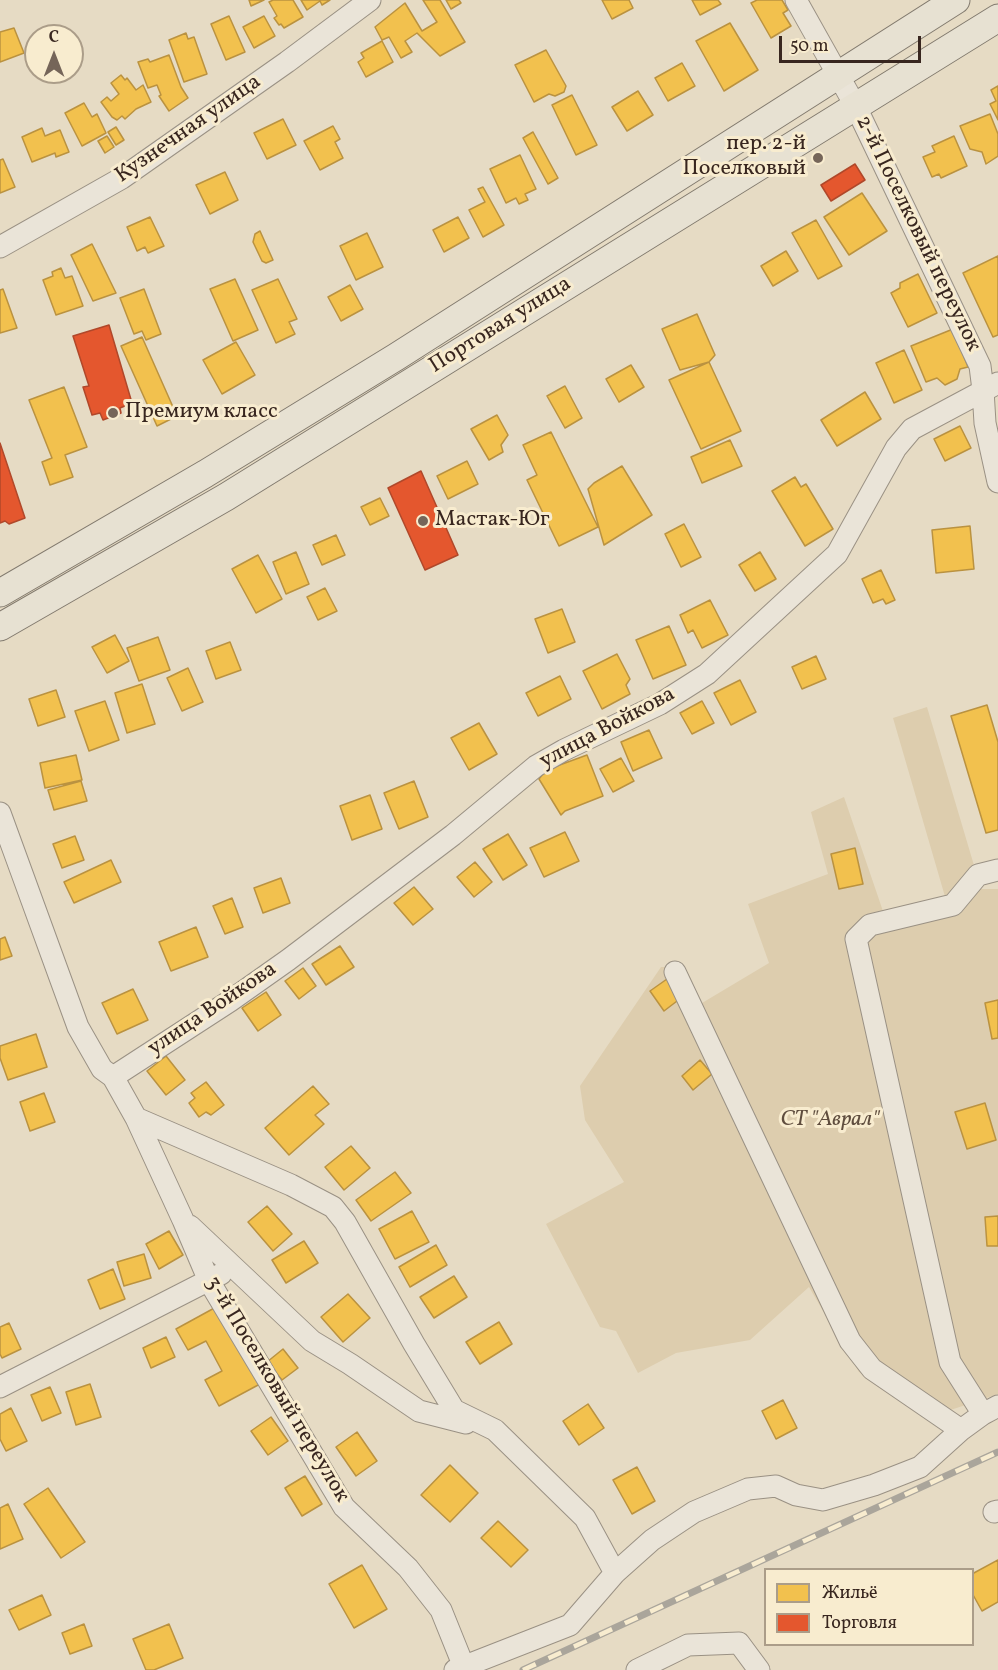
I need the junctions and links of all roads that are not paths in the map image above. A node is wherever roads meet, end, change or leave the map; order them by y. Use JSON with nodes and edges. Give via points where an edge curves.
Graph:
{"nodes":[{"id":1,"x":370,"y":0,"type":"edge"},
{"id":2,"x":796,"y":0,"type":"edge"},
{"id":3,"x":956,"y":0,"type":"edge"},
{"id":4,"x":998,"y":18,"type":"edge"},
{"id":5,"x":838,"y":74,"type":"junction"},
{"id":6,"x":856,"y":107,"type":"junction"},
{"id":7,"x":0,"y":247,"type":"edge"},
{"id":8,"x":991,"y":387,"type":"edge"},
{"id":9,"x":998,"y":482,"type":"edge"},
{"id":10,"x":0,"y":592,"type":"edge"},
{"id":11,"x":0,"y":627,"type":"edge"},
{"id":12,"x":0,"y":813,"type":"edge"},
{"id":13,"x":988,"y":872,"type":"edge"},
{"id":14,"x":675,"y":972,"type":"dead end"},
{"id":15,"x":113,"y":1077,"type":"junction"},
{"id":16,"x":136,"y":1118,"type":"junction"},
{"id":17,"x":183,"y":1220,"type":"junction"},
{"id":18,"x":233,"y":1267,"type":"junction"},
{"id":19,"x":209,"y":1281,"type":"junction"},
{"id":20,"x":0,"y":1387,"type":"edge"},
{"id":21,"x":991,"y":1410,"type":"edge"},
{"id":22,"x":495,"y":1430,"type":"junction"},
{"id":23,"x":961,"y":1430,"type":"junction"},
{"id":24,"x":615,"y":1573,"type":"junction"},
{"id":25,"x":460,"y":1668,"type":"edge"},
{"id":26,"x":637,"y":1670,"type":"edge"},
{"id":27,"x":759,"y":1670,"type":"edge"}],
"edges":[{"from":1,"to":7,"type":"street","name":"Кузнечная улица","via":[[122,178]]},
{"from":2,"to":5,"type":"street","name":"2-й Поселковый переулок"},
{"from":3,"to":5,"type":"main road","name":"Портовая улица"},
{"from":4,"to":6,"type":"main road","name":"Портовая улица"},
{"from":5,"to":6,"type":"street","name":"2-й Поселковый переулок"},
{"from":5,"to":10,"type":"main road","name":"Портовая улица","via":[[396,357],[205,474]]},
{"from":6,"to":8,"type":"street","name":"2-й Поселковый переулок"},
{"from":6,"to":11,"type":"main road","name":"Портовая улица","via":[[226,497]]},
{"from":8,"to":9,"type":"street","name":"2-й Поселковый переулок","via":[[985,423]]},
{"from":8,"to":15,"type":"street","name":"улица Войкова","via":[[912,429],[896,448],[837,554],[707,674],[660,704],[536,766],[453,835],[288,960]]},
{"from":12,"to":15,"type":"street","name":"3-й Поселковый переулок","via":[[78,1027],[102,1069]]},
{"from":13,"to":21,"type":"street","via":[[953,905],[870,925],[856,939],[950,1362]]},
{"from":14,"to":23,"type":"street","via":[[850,1341],[872,1369]]},
{"from":15,"to":16,"type":"street","name":"3-й Поселковый переулок"},
{"from":16,"to":17,"type":"street","name":"3-й Поселковый переулок"},
{"from":16,"to":22,"type":"street","via":[[282,1180],[333,1207],[454,1410]]},
{"from":17,"to":18,"type":"street","name":"3-й Поселковый переулок"},
{"from":17,"to":19,"type":"street","name":"3-й Поселковый переулок"},
{"from":18,"to":19,"type":"street"},
{"from":18,"to":22,"type":"street","name":"3-й Поселковый переулок","via":[[312,1341],[419,1411]]},
{"from":19,"to":20,"type":"street"},
{"from":19,"to":25,"type":"street","name":"3-й Поселковый переулок","via":[[344,1507],[408,1568],[441,1610]]},
{"from":21,"to":23,"type":"street"},
{"from":22,"to":24,"type":"street","via":[[585,1518]]},
{"from":23,"to":24,"type":"street","via":[[920,1467],[823,1500],[776,1486],[748,1489],[694,1512],[652,1540]]},
{"from":24,"to":25,"type":"street","via":[[570,1625]]},
{"from":26,"to":27,"type":"street","via":[[688,1646],[739,1643]]}]}
